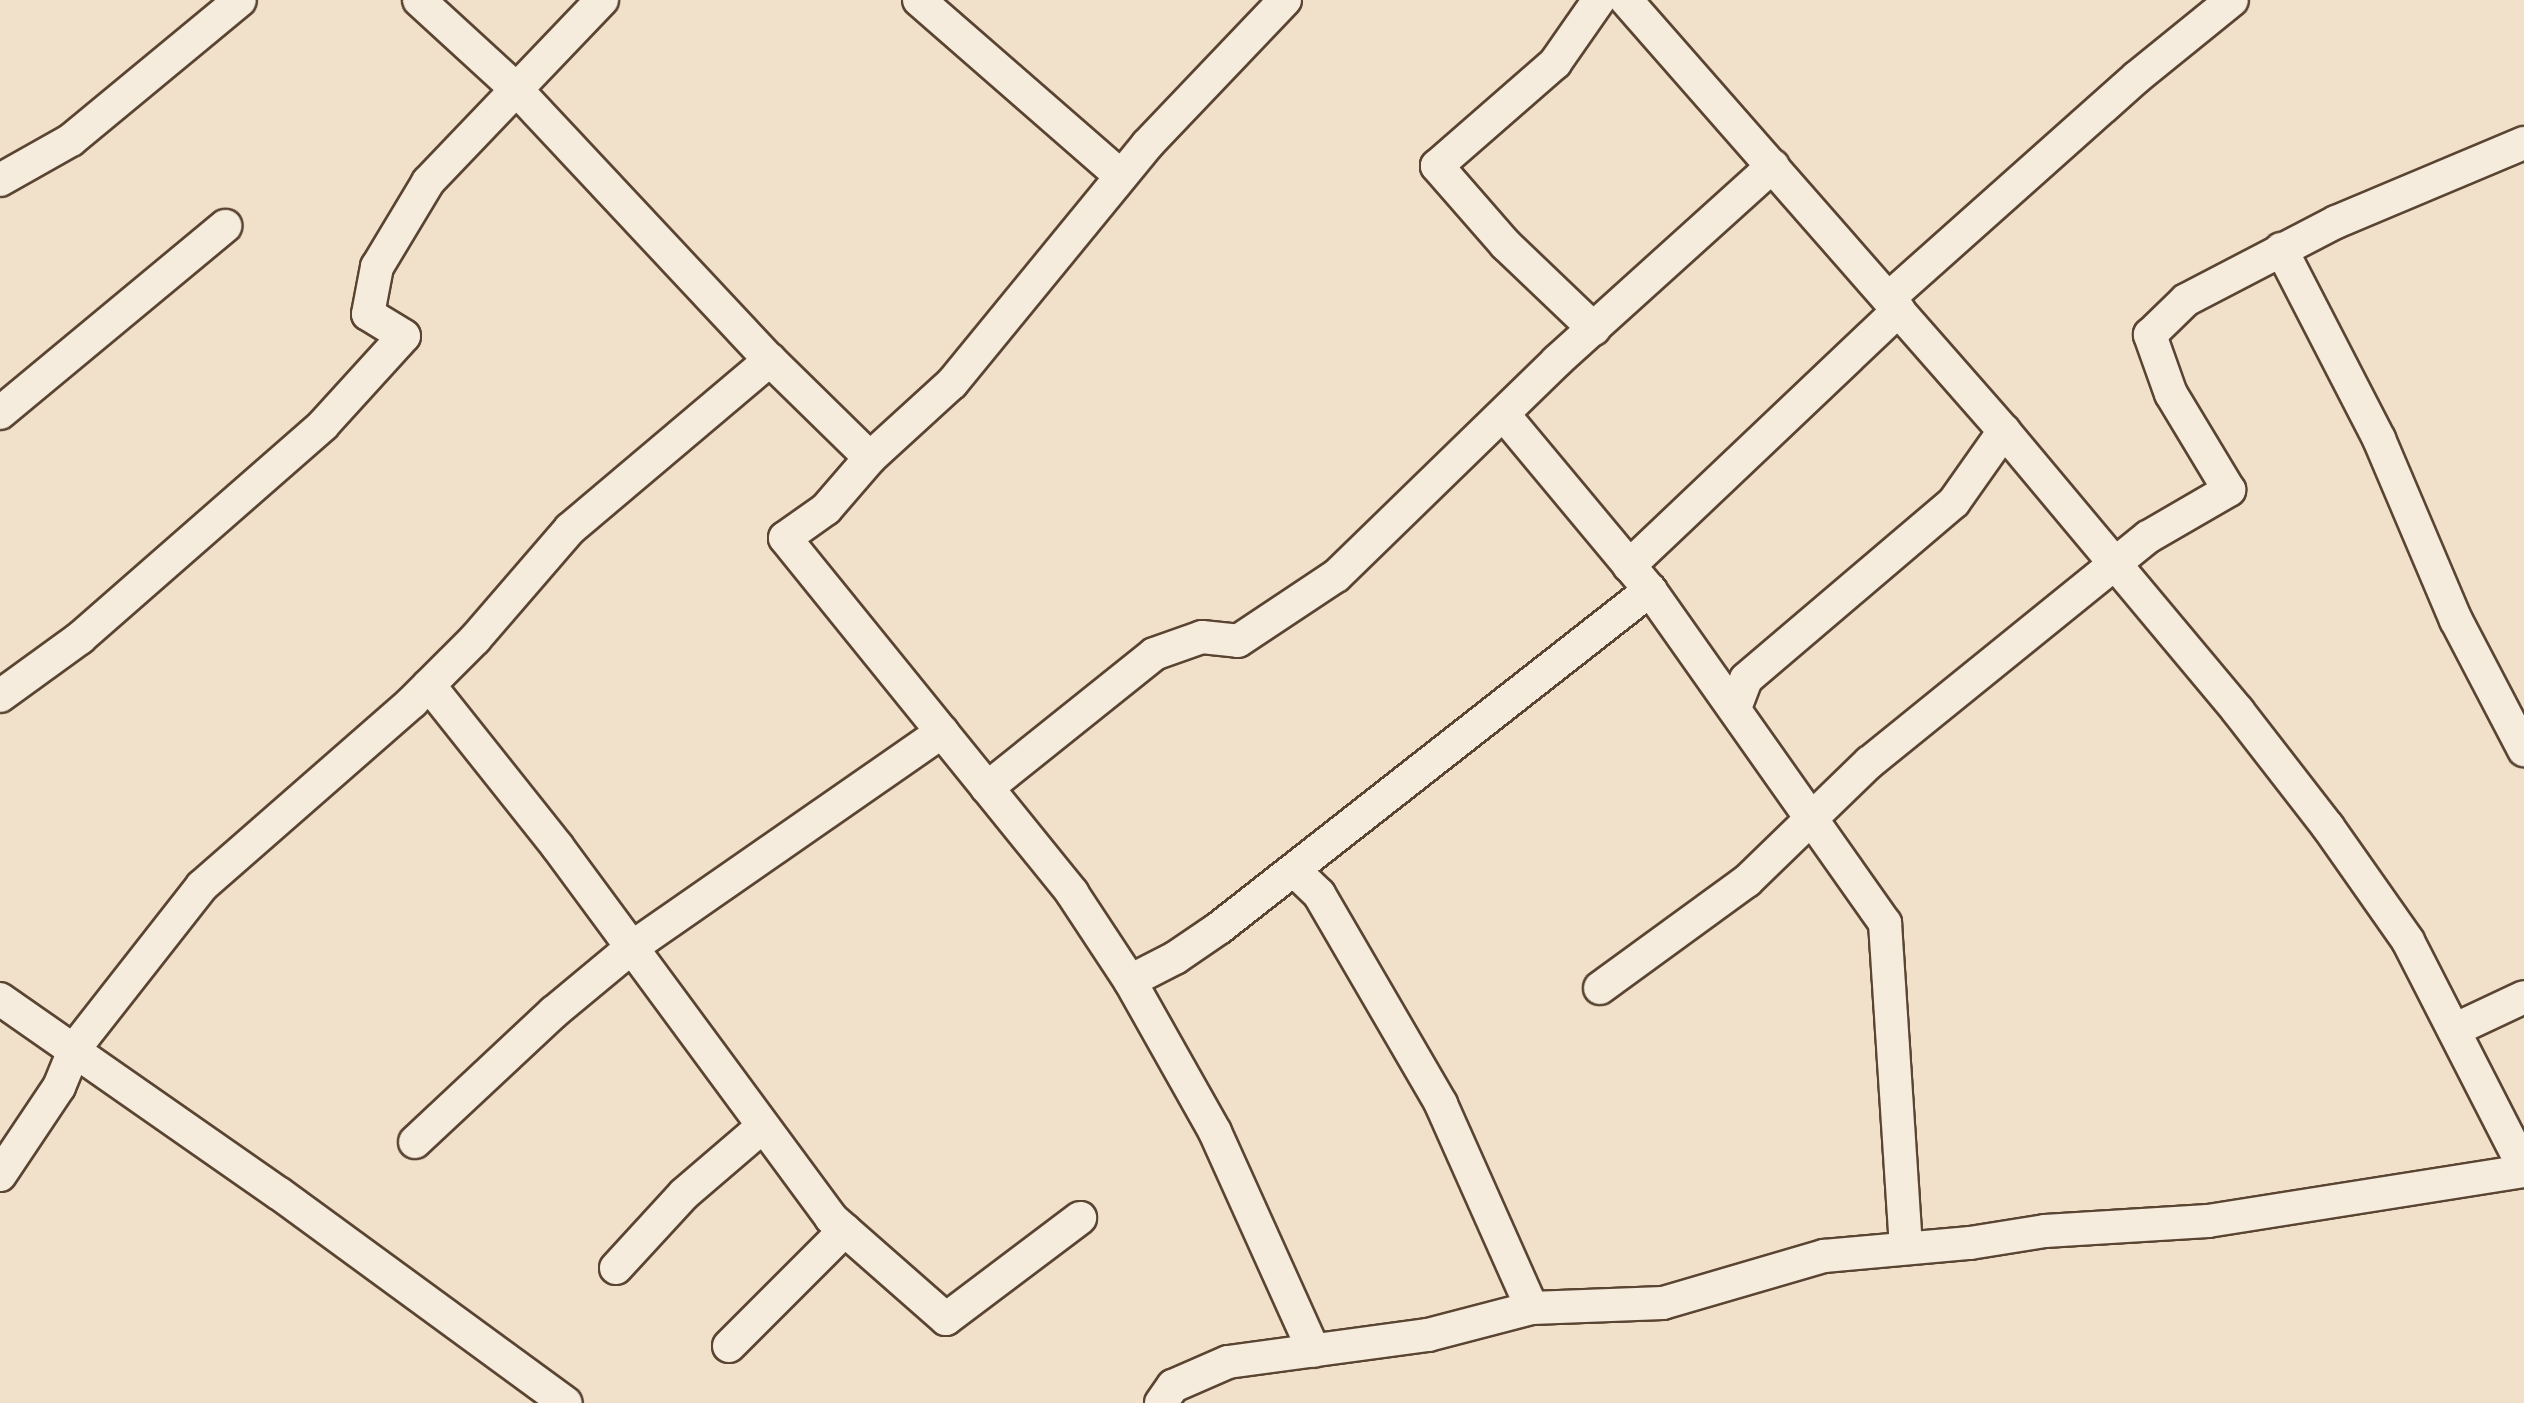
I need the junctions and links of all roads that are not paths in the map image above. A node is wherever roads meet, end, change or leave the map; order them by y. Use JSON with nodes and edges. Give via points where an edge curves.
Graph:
{"nodes":[{"id":1,"x":240,"y":0,"type":"edge"},
{"id":2,"x":419,"y":0,"type":"edge"},
{"id":3,"x":602,"y":0,"type":"edge"},
{"id":4,"x":919,"y":0,"type":"edge"},
{"id":5,"x":1599,"y":0,"type":"edge"},
{"id":6,"x":1626,"y":0,"type":"edge"},
{"id":7,"x":2232,"y":0,"type":"edge"},
{"id":8,"x":1266,"y":7,"type":"edge"},
{"id":9,"x":516,"y":89,"type":"junction"},
{"id":10,"x":2524,"y":143,"type":"edge"},
{"id":11,"x":1773,"y":166,"type":"junction"},
{"id":12,"x":1121,"y":176,"type":"junction"},
{"id":13,"x":0,"y":180,"type":"edge"},
{"id":14,"x":225,"y":226,"type":"dead end"},
{"id":15,"x":2280,"y":249,"type":"junction"},
{"id":16,"x":1894,"y":304,"type":"junction"},
{"id":17,"x":1594,"y":329,"type":"junction"},
{"id":18,"x":770,"y":360,"type":"junction"},
{"id":19,"x":0,"y":413,"type":"edge"},
{"id":20,"x":1504,"y":415,"type":"junction"},
{"id":21,"x":2004,"y":431,"type":"junction"},
{"id":22,"x":870,"y":458,"type":"junction"},
{"id":23,"x":2116,"y":564,"type":"junction"},
{"id":24,"x":1640,"y":578,"type":"junction"},
{"id":25,"x":429,"y":685,"type":"junction"},
{"id":26,"x":0,"y":696,"type":"edge"},
{"id":27,"x":1735,"y":708,"type":"junction"},
{"id":28,"x":942,"y":732,"type":"junction"},
{"id":29,"x":2524,"y":750,"type":"edge"},
{"id":30,"x":986,"y":788,"type":"junction"},
{"id":31,"x":1813,"y":817,"type":"junction"},
{"id":32,"x":1294,"y":870,"type":"junction"},
{"id":33,"x":631,"y":948,"type":"junction"},
{"id":34,"x":1130,"y":981,"type":"junction"},
{"id":35,"x":1600,"y":988,"type":"dead end"},
{"id":36,"x":2524,"y":996,"type":"edge"},
{"id":37,"x":0,"y":1000,"type":"edge"},
{"id":38,"x":2454,"y":1030,"type":"junction"},
{"id":39,"x":74,"y":1048,"type":"junction"},
{"id":40,"x":761,"y":1128,"type":"junction"},
{"id":41,"x":415,"y":1142,"type":"dead end"},
{"id":42,"x":2524,"y":1170,"type":"edge"},
{"id":43,"x":0,"y":1175,"type":"edge"},
{"id":44,"x":1080,"y":1218,"type":"dead end"},
{"id":45,"x":845,"y":1230,"type":"junction"},
{"id":46,"x":1906,"y":1246,"type":"junction"},
{"id":47,"x":616,"y":1268,"type":"dead end"},
{"id":48,"x":1532,"y":1308,"type":"junction"},
{"id":49,"x":729,"y":1346,"type":"dead end"},
{"id":50,"x":1314,"y":1351,"type":"junction"},
{"id":51,"x":566,"y":1403,"type":"edge"},
{"id":52,"x":1161,"y":1403,"type":"edge"}],
"edges":[{"from":1,"to":13,"type":"street","via":[[71,140]]},
{"from":2,"to":9,"type":"street"},
{"from":3,"to":9,"type":"street"},
{"from":4,"to":12,"type":"street"},
{"from":5,"to":17,"type":"street","via":[[1555,62],[1437,166],[1506,245]]},
{"from":6,"to":11,"type":"street"},
{"from":7,"to":16,"type":"street","via":[[2137,77]]},
{"from":8,"to":12,"type":"street"},
{"from":9,"to":18,"type":"street"},
{"from":9,"to":26,"type":"street","via":[[428,182],[377,267],[368,314],[404,336],[282,462],[80,638]]},
{"from":10,"to":15,"type":"street"},
{"from":11,"to":16,"type":"street"},
{"from":11,"to":17,"type":"street"},
{"from":12,"to":22,"type":"street","via":[[952,383]]},
{"from":14,"to":19,"type":"street"},
{"from":15,"to":23,"type":"street","via":[[2186,300],[2150,335],[2171,394],[2229,490],[2148,537]]},
{"from":15,"to":29,"type":"street","via":[[2379,440],[2456,620]]},
{"from":16,"to":21,"type":"street"},
{"from":16,"to":24,"type":"street"},
{"from":17,"to":20,"type":"street"},
{"from":18,"to":22,"type":"street"},
{"from":18,"to":25,"type":"street","via":[[570,529]]},
{"from":20,"to":24,"type":"street"},
{"from":20,"to":30,"type":"street","via":[[1336,576],[1238,641],[1202,637],[1154,654]]},
{"from":21,"to":23,"type":"street"},
{"from":21,"to":27,"type":"street","via":[[1954,502],[1746,679]]},
{"from":22,"to":28,"type":"street","via":[[826,509],[784,538]]},
{"from":23,"to":31,"type":"street","via":[[1870,762]]},
{"from":23,"to":38,"type":"street","via":[[2328,828],[2408,941]]},
{"from":24,"to":27,"type":"street"},
{"from":24,"to":32,"type":"street"},
{"from":25,"to":33,"type":"street"},
{"from":25,"to":39,"type":"street","via":[[202,886]]},
{"from":27,"to":31,"type":"street"},
{"from":28,"to":30,"type":"street"},
{"from":28,"to":33,"type":"street"},
{"from":30,"to":34,"type":"street","via":[[1072,893]]},
{"from":31,"to":35,"type":"street","via":[[1734,892]]},
{"from":31,"to":46,"type":"street","via":[[1885,922]]},
{"from":32,"to":34,"type":"street","via":[[1175,958]]},
{"from":32,"to":48,"type":"street","via":[[1319,894],[1441,1104]]},
{"from":33,"to":40,"type":"street"},
{"from":33,"to":41,"type":"street"},
{"from":34,"to":50,"type":"street","via":[[1215,1132]]},
{"from":36,"to":38,"type":"street"},
{"from":37,"to":39,"type":"street"},
{"from":38,"to":42,"type":"street"},
{"from":39,"to":43,"type":"street","via":[[59,1088]]},
{"from":39,"to":51,"type":"street"},
{"from":40,"to":45,"type":"street"},
{"from":40,"to":47,"type":"street","via":[[684,1194]]},
{"from":42,"to":46,"type":"street","via":[[2208,1220]]},
{"from":44,"to":45,"type":"street","via":[[946,1319]]},
{"from":45,"to":49,"type":"street"},
{"from":46,"to":48,"type":"street","via":[[1769,1268],[1663,1303]]},
{"from":48,"to":50,"type":"street","via":[[1428,1335]]},
{"from":50,"to":52,"type":"street","via":[[1228,1362],[1173,1386]]}]}
